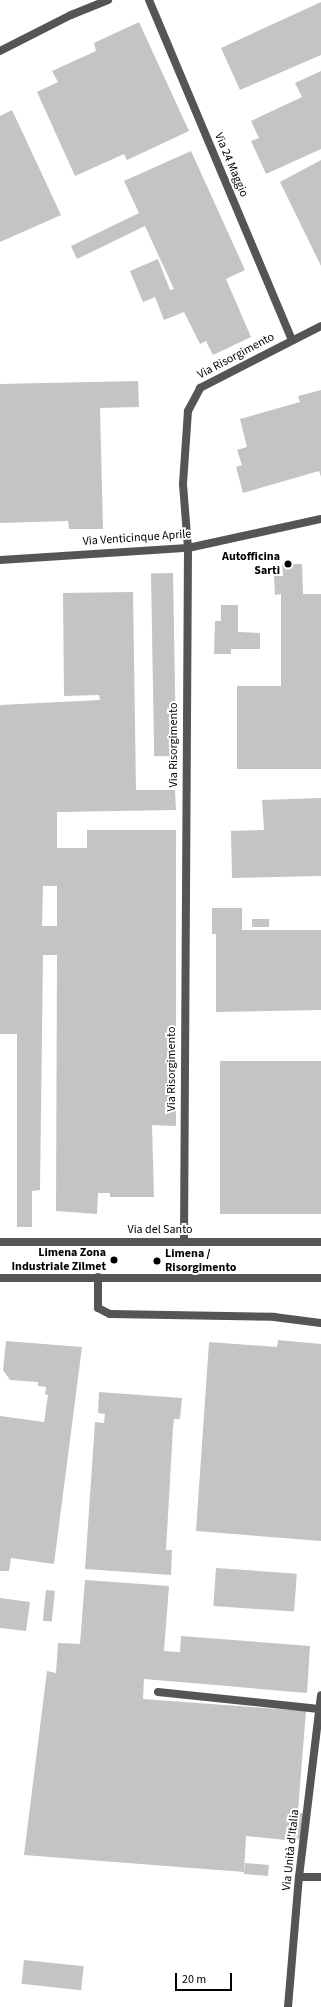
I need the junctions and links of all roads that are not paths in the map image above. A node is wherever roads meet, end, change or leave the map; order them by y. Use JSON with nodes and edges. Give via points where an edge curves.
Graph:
{"nodes":[{"id":1,"x":108,"y":0,"type":"edge"},
{"id":2,"x":149,"y":0,"type":"edge"},
{"id":3,"x":0,"y":52,"type":"edge"},
{"id":4,"x":321,"y":326,"type":"edge"},
{"id":5,"x":292,"y":340,"type":"junction"},
{"id":6,"x":321,"y":518,"type":"edge"},
{"id":7,"x":188,"y":548,"type":"junction"},
{"id":8,"x":0,"y":560,"type":"edge"},
{"id":9,"x":0,"y":1242,"type":"edge"},
{"id":10,"x":184,"y":1242,"type":"junction"},
{"id":11,"x":321,"y":1242,"type":"edge"},
{"id":12,"x":98,"y":1277,"type":"junction"},
{"id":13,"x":0,"y":1278,"type":"edge"},
{"id":14,"x":321,"y":1278,"type":"edge"},
{"id":15,"x":321,"y":1323,"type":"edge"},
{"id":16,"x":158,"y":1692,"type":"dead end"},
{"id":17,"x":321,"y":1695,"type":"edge"},
{"id":18,"x":319,"y":1709,"type":"junction"},
{"id":19,"x":299,"y":1876,"type":"junction"},
{"id":20,"x":321,"y":1876,"type":"edge"},
{"id":21,"x":288,"y":2007,"type":"edge"}],
"edges":[{"from":1,"to":3,"type":"street","via":[[71,15]]},
{"from":2,"to":5,"type":"street","name":"Via 24 Maggio"},
{"from":4,"to":5,"type":"street","name":"Via Risorgimento"},
{"from":5,"to":7,"type":"street","name":"Via Risorgimento","via":[[200,388],[188,411],[184,438],[183,484]]},
{"from":6,"to":7,"type":"street","name":"Via Venticinque Aprile"},
{"from":7,"to":8,"type":"street","name":"Via Venticinque Aprile"},
{"from":7,"to":10,"type":"street","name":"Via Risorgimento"},
{"from":9,"to":10,"type":"street","name":"Via del Santo"},
{"from":10,"to":11,"type":"street","name":"Via del Santo"},
{"from":12,"to":13,"type":"street"},
{"from":12,"to":14,"type":"street"},
{"from":12,"to":15,"type":"street","via":[[98,1308],[110,1314],[274,1316]]},
{"from":16,"to":18,"type":"street"},
{"from":17,"to":18,"type":"street","name":"Via Unità d'Italia"},
{"from":18,"to":19,"type":"street","name":"Via Unità d'Italia"},
{"from":19,"to":20,"type":"street"},
{"from":19,"to":21,"type":"street","name":"Via Unità d'Italia"}]}
